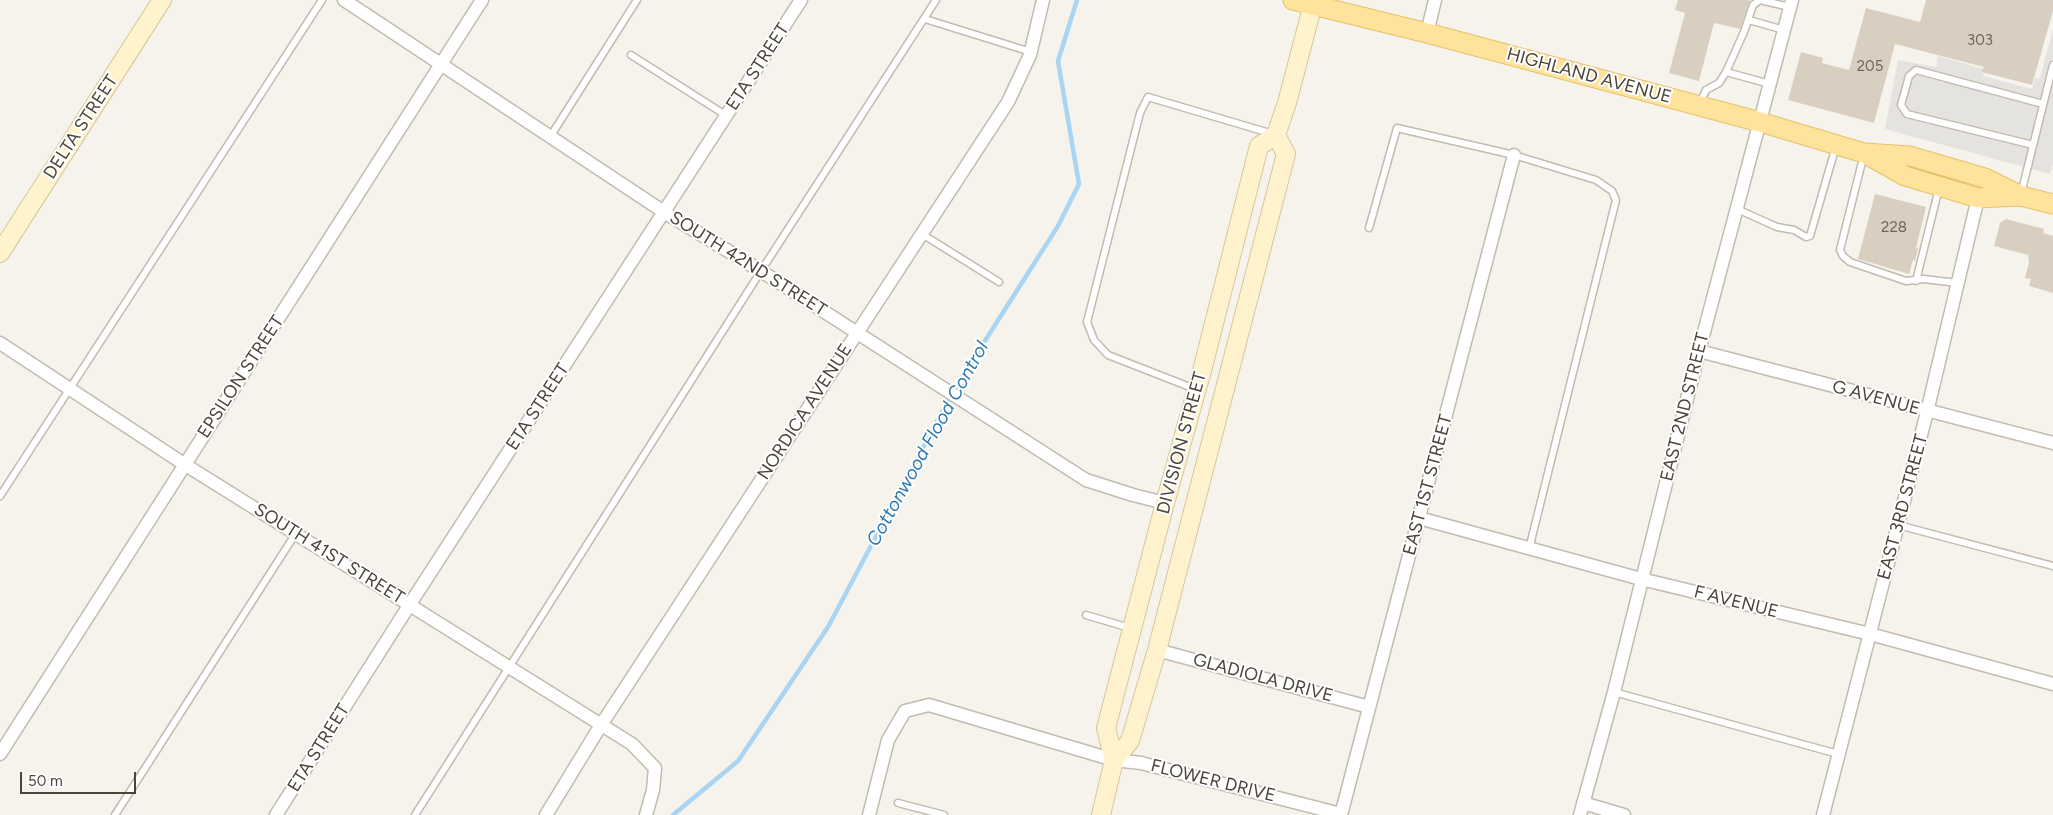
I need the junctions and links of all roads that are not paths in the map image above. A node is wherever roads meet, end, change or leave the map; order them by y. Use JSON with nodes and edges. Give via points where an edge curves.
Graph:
{"nodes":[{"id":1,"x":162,"y":0,"type":"edge"},
{"id":2,"x":322,"y":0,"type":"edge"},
{"id":3,"x":344,"y":0,"type":"edge"},
{"id":4,"x":482,"y":0,"type":"edge"},
{"id":5,"x":637,"y":0,"type":"edge"},
{"id":6,"x":802,"y":0,"type":"edge"},
{"id":7,"x":936,"y":0,"type":"edge"},
{"id":8,"x":1043,"y":0,"type":"edge"},
{"id":9,"x":1292,"y":0,"type":"edge"},
{"id":10,"x":1435,"y":0,"type":"edge"},
{"id":11,"x":1760,"y":0,"type":"edge"},
{"id":12,"x":1313,"y":3,"type":"edge"},
{"id":13,"x":1791,"y":4,"type":"edge"},
{"id":14,"x":925,"y":19,"type":"junction"},
{"id":15,"x":1749,"y":20,"type":"junction"},
{"id":16,"x":1784,"y":30,"type":"junction"},
{"id":17,"x":1427,"y":33,"type":"junction"},
{"id":18,"x":1031,"y":52,"type":"junction"},
{"id":19,"x":631,"y":55,"type":"dead end"},
{"id":20,"x":2053,"y":64,"type":"edge"},
{"id":21,"x":441,"y":66,"type":"junction"},
{"id":22,"x":1726,"y":72,"type":"junction"},
{"id":23,"x":1770,"y":84,"type":"junction"},
{"id":24,"x":2043,"y":104,"type":"junction"},
{"id":25,"x":1699,"y":106,"type":"junction"},
{"id":26,"x":727,"y":116,"type":"junction"},
{"id":27,"x":1760,"y":122,"type":"junction"},
{"id":28,"x":1276,"y":135,"type":"junction"},
{"id":29,"x":550,"y":137,"type":"junction"},
{"id":30,"x":1836,"y":144,"type":"junction"},
{"id":31,"x":2033,"y":145,"type":"junction"},
{"id":32,"x":1864,"y":153,"type":"junction"},
{"id":33,"x":1514,"y":155,"type":"junction"},
{"id":34,"x":1940,"y":187,"type":"junction"},
{"id":35,"x":2021,"y":196,"type":"junction"},
{"id":36,"x":1978,"y":198,"type":"junction"},
{"id":37,"x":2053,"y":204,"type":"edge"},
{"id":38,"x":1736,"y":209,"type":"junction"},
{"id":39,"x":664,"y":212,"type":"junction"},
{"id":40,"x":1369,"y":228,"type":"dead end"},
{"id":41,"x":922,"y":234,"type":"junction"},
{"id":42,"x":0,"y":253,"type":"edge"},
{"id":43,"x":761,"y":271,"type":"junction"},
{"id":44,"x":1916,"y":281,"type":"junction"},
{"id":45,"x":999,"y":282,"type":"dead end"},
{"id":46,"x":1957,"y":283,"type":"junction"},
{"id":47,"x":858,"y":333,"type":"junction"},
{"id":48,"x":0,"y":343,"type":"edge"},
{"id":49,"x":1699,"y":351,"type":"junction"},
{"id":50,"x":69,"y":388,"type":"junction"},
{"id":51,"x":1196,"y":389,"type":"junction"},
{"id":52,"x":1928,"y":412,"type":"junction"},
{"id":53,"x":2053,"y":443,"type":"edge"},
{"id":54,"x":184,"y":464,"type":"junction"},
{"id":55,"x":0,"y":496,"type":"edge"},
{"id":56,"x":1165,"y":503,"type":"junction"},
{"id":57,"x":1419,"y":518,"type":"junction"},
{"id":58,"x":1898,"y":525,"type":"junction"},
{"id":59,"x":296,"y":532,"type":"junction"},
{"id":60,"x":1529,"y":549,"type":"junction"},
{"id":61,"x":2053,"y":566,"type":"edge"},
{"id":62,"x":1641,"y":579,"type":"junction"},
{"id":63,"x":410,"y":604,"type":"junction"},
{"id":64,"x":1086,"y":615,"type":"dead end"},
{"id":65,"x":1133,"y":629,"type":"junction"},
{"id":66,"x":1870,"y":634,"type":"junction"},
{"id":67,"x":1157,"y":650,"type":"junction"},
{"id":68,"x":509,"y":667,"type":"junction"},
{"id":69,"x":2053,"y":684,"type":"edge"},
{"id":70,"x":1614,"y":692,"type":"junction"},
{"id":71,"x":1370,"y":707,"type":"junction"},
{"id":72,"x":601,"y":725,"type":"junction"},
{"id":73,"x":0,"y":754,"type":"edge"},
{"id":74,"x":1838,"y":754,"type":"junction"},
{"id":75,"x":1114,"y":760,"type":"junction"},
{"id":76,"x":898,"y":803,"type":"dead end"},
{"id":77,"x":1581,"y":809,"type":"edge"},
{"id":78,"x":1341,"y":814,"type":"edge"},
{"id":79,"x":115,"y":815,"type":"edge"},
{"id":80,"x":276,"y":815,"type":"edge"},
{"id":81,"x":415,"y":815,"type":"edge"},
{"id":82,"x":546,"y":815,"type":"edge"},
{"id":83,"x":646,"y":815,"type":"edge"},
{"id":84,"x":869,"y":815,"type":"edge"},
{"id":85,"x":944,"y":815,"type":"edge"},
{"id":86,"x":1101,"y":815,"type":"edge"},
{"id":87,"x":1624,"y":815,"type":"edge"},
{"id":88,"x":1823,"y":815,"type":"edge"}],
"edges":[{"from":1,"to":42,"type":"main road","name":"DELTA STREET"},
{"from":2,"to":50,"type":"lane"},
{"from":3,"to":21,"type":"street","name":"SOUTH 42ND STREET"},
{"from":4,"to":21,"type":"street","name":"EPSILON STREET"},
{"from":5,"to":29,"type":"lane"},
{"from":6,"to":26,"type":"street","name":"ETA STREET"},
{"from":7,"to":14,"type":"lane"},
{"from":8,"to":18,"type":"street","name":"NORDICA AVENUE"},
{"from":9,"to":12,"type":"main road","name":"HIGHLAND AVENUE"},
{"from":10,"to":17,"type":"street"},
{"from":11,"to":13,"type":"lane"},
{"from":11,"to":15,"type":"lane","via":[[1753,5]]},
{"from":12,"to":17,"type":"main road","name":"HIGHLAND AVENUE"},
{"from":12,"to":28,"type":"main road"},
{"from":13,"to":16,"type":"street","name":"EAST 2ND STREET"},
{"from":14,"to":18,"type":"lane"},
{"from":14,"to":43,"type":"lane"},
{"from":15,"to":16,"type":"lane"},
{"from":15,"to":22,"type":"lane"},
{"from":16,"to":23,"type":"street","name":"EAST 2ND STREET"},
{"from":17,"to":25,"type":"main road","name":"HIGHLAND AVENUE"},
{"from":18,"to":41,"type":"street","name":"NORDICA AVENUE","via":[[1008,102]]},
{"from":19,"to":26,"type":"lane"},
{"from":20,"to":24,"type":"lane"},
{"from":21,"to":29,"type":"street","name":"SOUTH 42ND STREET"},
{"from":21,"to":54,"type":"street","name":"EPSILON STREET"},
{"from":22,"to":23,"type":"lane"},
{"from":22,"to":25,"type":"lane","via":[[1720,83],[1706,90]]},
{"from":23,"to":27,"type":"street","name":"EAST 2ND STREET"},
{"from":24,"to":31,"type":"lane"},
{"from":24,"to":31,"type":"lane","via":[[1916,70],[1908,76],[1901,105],[1907,114]]},
{"from":25,"to":27,"type":"main road","name":"HIGHLAND AVENUE"},
{"from":26,"to":39,"type":"street","name":"ETA STREET"},
{"from":27,"to":30,"type":"main road","name":"HIGHLAND AVENUE"},
{"from":27,"to":38,"type":"street","name":"EAST 2ND STREET"},
{"from":28,"to":51,"type":"main road","name":"DIVISION STREET","via":[[1259,146]]},
{"from":28,"to":51,"type":"lane","via":[[1148,97],[1140,113],[1087,322],[1094,340],[1108,355]]},
{"from":28,"to":67,"type":"main road","name":"DIVISION STREET","via":[[1286,154]]},
{"from":29,"to":39,"type":"street","name":"SOUTH 42ND STREET"},
{"from":30,"to":32,"type":"main road","name":"HIGHLAND AVENUE"},
{"from":30,"to":38,"type":"lane","via":[[1810,236],[1777,227]]},
{"from":31,"to":35,"type":"lane"},
{"from":32,"to":34,"type":"main road","name":"HIGHLAND AVENUE","via":[[1905,176]]},
{"from":32,"to":35,"type":"main road","name":"HIGHLAND AVENUE","via":[[1910,156],[1984,178]]},
{"from":32,"to":44,"type":"lane","via":[[1840,250],[1850,262],[1906,281]]},
{"from":33,"to":40,"type":"lane","via":[[1397,128]]},
{"from":33,"to":57,"type":"street","name":"EAST 1ST STREET"},
{"from":33,"to":60,"type":"lane","via":[[1596,180],[1606,185],[1616,200]]},
{"from":34,"to":36,"type":"main road","name":"HIGHLAND AVENUE"},
{"from":34,"to":44,"type":"lane"},
{"from":35,"to":36,"type":"main road","name":"HIGHLAND AVENUE"},
{"from":35,"to":37,"type":"main road","name":"HIGHLAND AVENUE"},
{"from":36,"to":46,"type":"street","name":"EAST 3RD STREET"},
{"from":38,"to":49,"type":"street","name":"EAST 2ND STREET"},
{"from":39,"to":43,"type":"street","name":"SOUTH 42ND STREET"},
{"from":39,"to":63,"type":"street","name":"ETA STREET"},
{"from":41,"to":45,"type":"lane"},
{"from":41,"to":47,"type":"street","name":"NORDICA AVENUE"},
{"from":43,"to":47,"type":"street","name":"SOUTH 42ND STREET"},
{"from":43,"to":68,"type":"lane"},
{"from":44,"to":46,"type":"lane"},
{"from":46,"to":52,"type":"street","name":"EAST 3RD STREET"},
{"from":47,"to":56,"type":"street","name":"SOUTH 42ND STREET","via":[[1086,480]]},
{"from":47,"to":72,"type":"street","name":"NORDICA AVENUE"},
{"from":48,"to":50,"type":"street","name":"SOUTH 41ST STREET"},
{"from":49,"to":52,"type":"street","name":"G AVENUE"},
{"from":49,"to":62,"type":"street","name":"EAST 2ND STREET"},
{"from":50,"to":54,"type":"street","name":"SOUTH 41ST STREET"},
{"from":50,"to":55,"type":"lane"},
{"from":51,"to":56,"type":"main road","name":"DIVISION STREET"},
{"from":52,"to":53,"type":"street","name":"G AVENUE"},
{"from":52,"to":58,"type":"street","name":"EAST 3RD STREET"},
{"from":54,"to":59,"type":"street","name":"SOUTH 41ST STREET"},
{"from":54,"to":73,"type":"street","name":"EPSILON STREET"},
{"from":56,"to":65,"type":"main road","name":"DIVISION STREET"},
{"from":57,"to":60,"type":"street","name":"F AVENUE"},
{"from":57,"to":71,"type":"street","name":"EAST 1ST STREET"},
{"from":58,"to":61,"type":"lane"},
{"from":58,"to":66,"type":"street","name":"EAST 3RD STREET"},
{"from":59,"to":63,"type":"street","name":"SOUTH 41ST STREET"},
{"from":59,"to":79,"type":"lane"},
{"from":60,"to":62,"type":"street","name":"F AVENUE"},
{"from":62,"to":66,"type":"street","name":"F AVENUE"},
{"from":62,"to":70,"type":"street","name":"EAST 2ND STREET"},
{"from":63,"to":68,"type":"street","name":"SOUTH 41ST STREET"},
{"from":63,"to":80,"type":"street","name":"ETA STREET"},
{"from":64,"to":65,"type":"lane"},
{"from":65,"to":75,"type":"main road","name":"DIVISION STREET","via":[[1106,728]]},
{"from":66,"to":69,"type":"street","name":"F AVENUE"},
{"from":66,"to":74,"type":"street","name":"EAST 3RD STREET"},
{"from":67,"to":71,"type":"street","name":"GLADIOLA DRIVE"},
{"from":67,"to":75,"type":"main road","name":"DIVISION STREET","via":[[1130,741]]},
{"from":68,"to":72,"type":"street","name":"SOUTH 41ST STREET"},
{"from":68,"to":81,"type":"lane"},
{"from":70,"to":74,"type":"lane"},
{"from":70,"to":77,"type":"street","name":"EAST 2ND STREET"},
{"from":71,"to":78,"type":"street","name":"EAST 1ST STREET"},
{"from":72,"to":82,"type":"street","name":"NORDICA AVENUE"},
{"from":72,"to":83,"type":"street","name":"SOUTH 41ST STREET","via":[[632,744],[655,768]]},
{"from":74,"to":88,"type":"street","name":"EAST 3RD STREET"},
{"from":75,"to":78,"type":"street","name":"FLOWER DRIVE","via":[[1141,763]]},
{"from":75,"to":84,"type":"street","name":"FLOWER DRIVE","via":[[929,705],[905,711],[888,740]]},
{"from":75,"to":86,"type":"main road","name":"DIVISION STREET"},
{"from":76,"to":85,"type":"lane"},
{"from":77,"to":87,"type":"street"}]}
